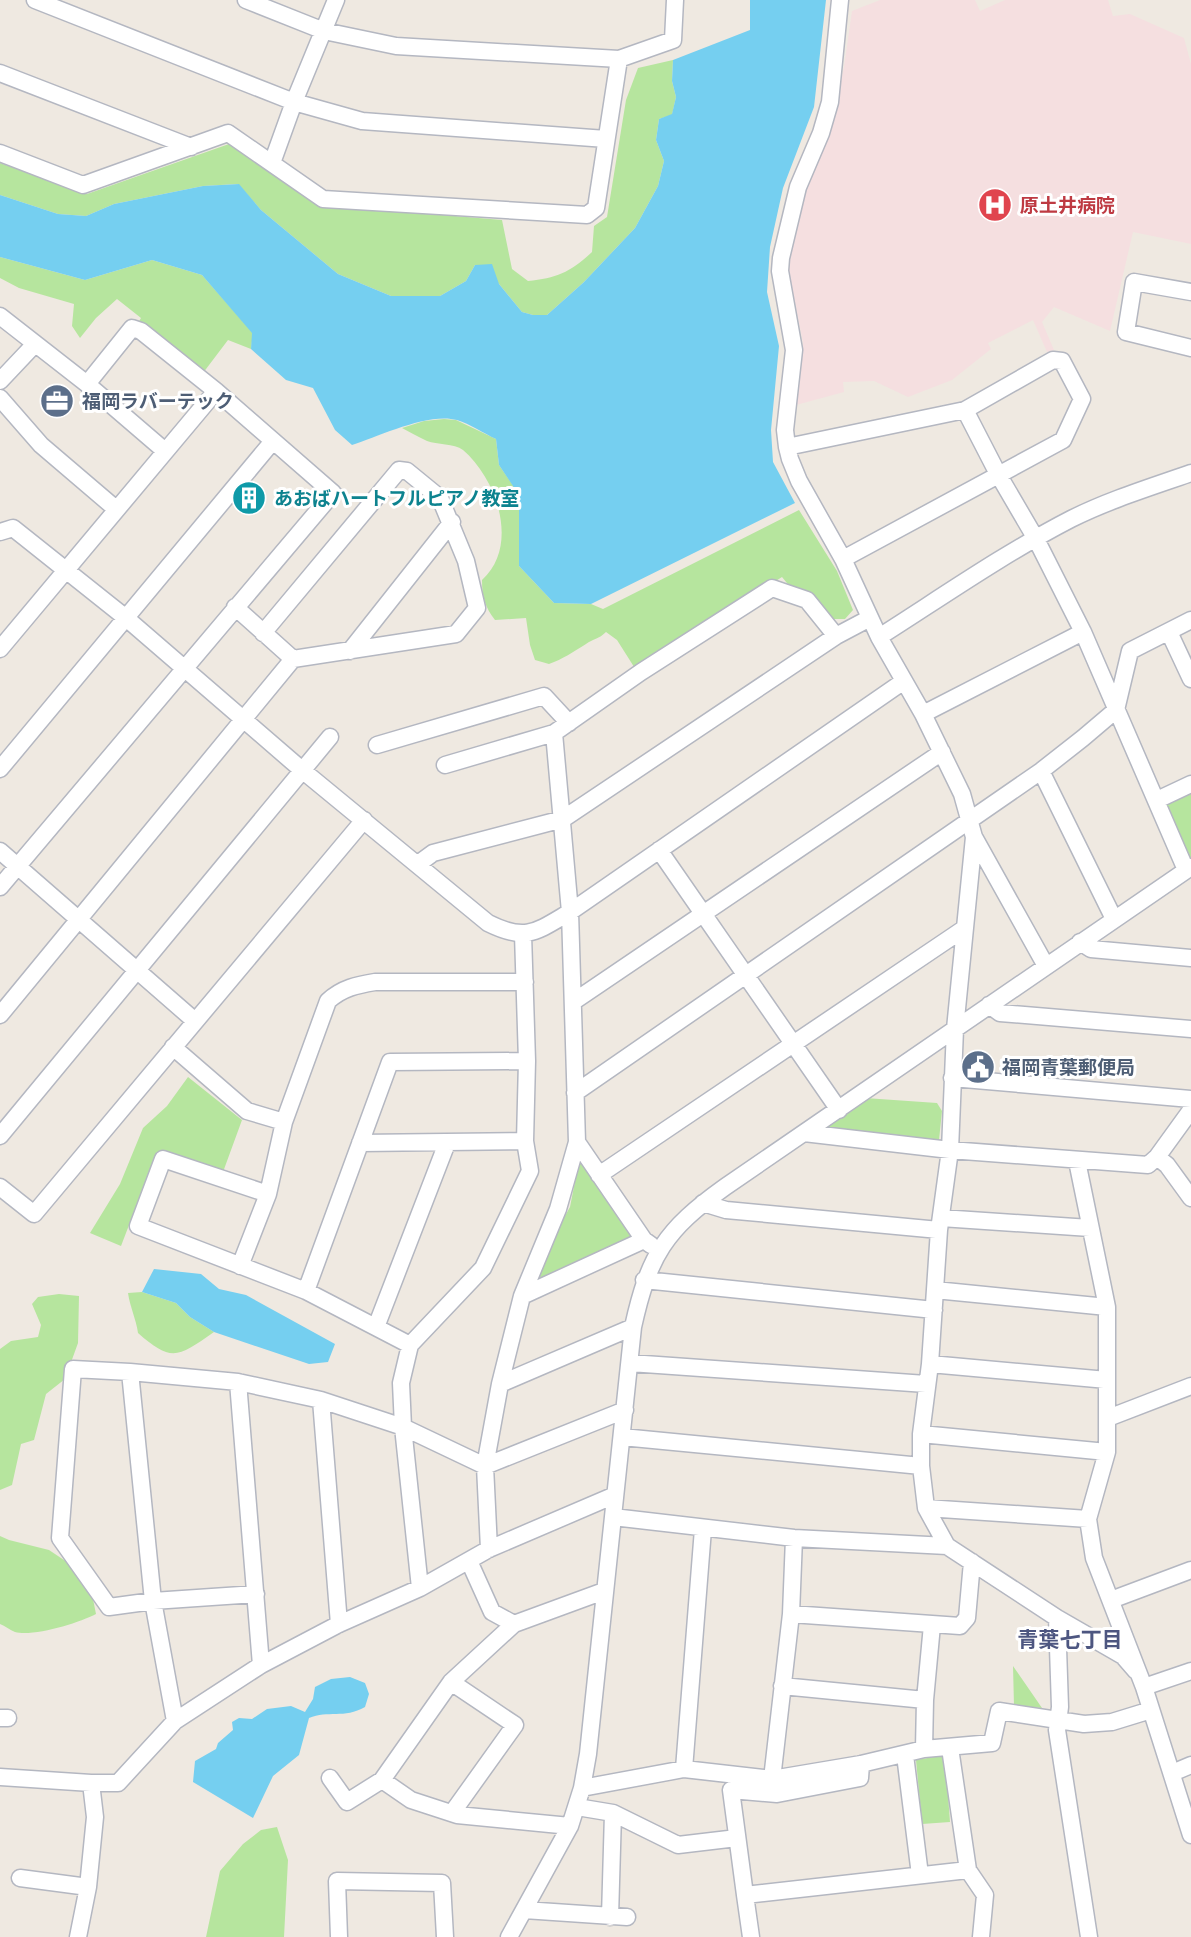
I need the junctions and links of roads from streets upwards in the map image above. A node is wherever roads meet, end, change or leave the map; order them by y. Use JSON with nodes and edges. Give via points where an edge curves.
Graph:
{"nodes":[{"id":1,"x":34,"y":0,"type":"edge"},
{"id":2,"x":246,"y":0,"type":"edge"},
{"id":3,"x":336,"y":0,"type":"edge"},
{"id":4,"x":675,"y":0,"type":"edge"},
{"id":5,"x":840,"y":0,"type":"edge"},
{"id":6,"x":72,"y":7,"type":"edge"},
{"id":7,"x":324,"y":31,"type":"junction"},
{"id":8,"x":619,"y":59,"type":"junction"},
{"id":9,"x":0,"y":73,"type":"edge"},
{"id":10,"x":293,"y":102,"type":"junction"},
{"id":11,"x":606,"y":139,"type":"junction"},
{"id":12,"x":191,"y":148,"type":"junction"},
{"id":13,"x":0,"y":153,"type":"edge"},
{"id":14,"x":272,"y":163,"type":"junction"},
{"id":15,"x":1191,"y":292,"type":"edge"},
{"id":16,"x":0,"y":316,"type":"edge"},
{"id":17,"x":34,"y":345,"type":"junction"},
{"id":18,"x":1191,"y":348,"type":"edge"},
{"id":19,"x":0,"y":381,"type":"edge"},
{"id":20,"x":87,"y":384,"type":"junction"},
{"id":21,"x":216,"y":391,"type":"junction"},
{"id":22,"x":0,"y":398,"type":"edge"},
{"id":23,"x":965,"y":410,"type":"junction"},
{"id":24,"x":273,"y":440,"type":"junction"},
{"id":25,"x":787,"y":447,"type":"junction"},
{"id":26,"x":165,"y":451,"type":"junction"},
{"id":27,"x":1191,"y":473,"type":"edge"},
{"id":28,"x":998,"y":474,"type":"junction"},
{"id":29,"x":116,"y":509,"type":"junction"},
{"id":30,"x":452,"y":522,"type":"junction"},
{"id":31,"x":0,"y":533,"type":"edge"},
{"id":32,"x":1035,"y":539,"type":"junction"},
{"id":33,"x":842,"y":559,"type":"junction"},
{"id":34,"x":65,"y":569,"type":"junction"},
{"id":35,"x":235,"y":607,"type":"junction"},
{"id":36,"x":126,"y":618,"type":"junction"},
{"id":37,"x":870,"y":618,"type":"junction"},
{"id":38,"x":1191,"y":620,"type":"edge"},
{"id":39,"x":1083,"y":632,"type":"junction"},
{"id":40,"x":1169,"y":632,"type":"junction"},
{"id":41,"x":263,"y":633,"type":"junction"},
{"id":42,"x":836,"y":636,"type":"junction"},
{"id":43,"x":879,"y":636,"type":"junction"},
{"id":44,"x":0,"y":649,"type":"edge"},
{"id":45,"x":350,"y":651,"type":"junction"},
{"id":46,"x":293,"y":659,"type":"junction"},
{"id":47,"x":185,"y":667,"type":"junction"},
{"id":48,"x":1191,"y":679,"type":"edge"},
{"id":49,"x":904,"y":681,"type":"junction"},
{"id":50,"x":1116,"y":710,"type":"junction"},
{"id":51,"x":923,"y":714,"type":"junction"},
{"id":52,"x":243,"y":719,"type":"junction"},
{"id":53,"x":569,"y":723,"type":"junction"},
{"id":54,"x":554,"y":733,"type":"junction"},
{"id":55,"x":330,"y":737,"type":"dead end"},
{"id":56,"x":377,"y":745,"type":"dead end"},
{"id":57,"x":942,"y":752,"type":"junction"},
{"id":58,"x":444,"y":765,"type":"dead end"},
{"id":59,"x":0,"y":769,"type":"edge"},
{"id":60,"x":302,"y":770,"type":"junction"},
{"id":61,"x":1041,"y":771,"type":"junction"},
{"id":62,"x":1191,"y":784,"type":"edge"},
{"id":63,"x":1157,"y":800,"type":"junction"},
{"id":64,"x":363,"y":820,"type":"junction"},
{"id":65,"x":564,"y":820,"type":"junction"},
{"id":66,"x":972,"y":829,"type":"junction"},
{"id":67,"x":659,"y":850,"type":"junction"},
{"id":68,"x":0,"y":851,"type":"edge"},
{"id":69,"x":418,"y":864,"type":"junction"},
{"id":70,"x":18,"y":866,"type":"junction"},
{"id":71,"x":1188,"y":868,"type":"edge"},
{"id":72,"x":0,"y":887,"type":"edge"},
{"id":73,"x":570,"y":912,"type":"junction"},
{"id":74,"x":703,"y":914,"type":"junction"},
{"id":75,"x":79,"y":919,"type":"junction"},
{"id":76,"x":1114,"y":919,"type":"junction"},
{"id":77,"x":965,"y":928,"type":"junction"},
{"id":78,"x":523,"y":934,"type":"junction"},
{"id":79,"x":1080,"y":942,"type":"junction"},
{"id":80,"x":1191,"y":958,"type":"edge"},
{"id":81,"x":1046,"y":966,"type":"junction"},
{"id":82,"x":137,"y":970,"type":"junction"},
{"id":83,"x":746,"y":975,"type":"junction"},
{"id":84,"x":525,"y":982,"type":"junction"},
{"id":85,"x":573,"y":1002,"type":"junction"},
{"id":86,"x":989,"y":1005,"type":"junction"},
{"id":87,"x":0,"y":1015,"type":"edge"},
{"id":88,"x":195,"y":1021,"type":"junction"},
{"id":89,"x":955,"y":1028,"type":"junction"},
{"id":90,"x":1191,"y":1029,"type":"edge"},
{"id":91,"x":793,"y":1043,"type":"junction"},
{"id":92,"x":173,"y":1047,"type":"junction"},
{"id":93,"x":527,"y":1061,"type":"junction"},
{"id":94,"x":953,"y":1078,"type":"junction"},
{"id":95,"x":575,"y":1093,"type":"junction"},
{"id":96,"x":1191,"y":1099,"type":"edge"},
{"id":97,"x":839,"y":1110,"type":"junction"},
{"id":98,"x":1191,"y":1110,"type":"edge"},
{"id":99,"x":284,"y":1122,"type":"junction"},
{"id":100,"x":804,"y":1133,"type":"junction"},
{"id":101,"x":0,"y":1136,"type":"edge"},
{"id":102,"x":525,"y":1141,"type":"junction"},
{"id":103,"x":576,"y":1142,"type":"junction"},
{"id":104,"x":360,"y":1143,"type":"junction"},
{"id":105,"x":447,"y":1143,"type":"junction"},
{"id":106,"x":950,"y":1150,"type":"junction"},
{"id":107,"x":1157,"y":1157,"type":"junction"},
{"id":108,"x":1077,"y":1161,"type":"junction"},
{"id":109,"x":599,"y":1175,"type":"junction"},
{"id":110,"x":0,"y":1187,"type":"edge"},
{"id":111,"x":268,"y":1194,"type":"junction"},
{"id":112,"x":1191,"y":1198,"type":"edge"},
{"id":113,"x":703,"y":1203,"type":"junction"},
{"id":114,"x":940,"y":1224,"type":"junction"},
{"id":115,"x":1090,"y":1228,"type":"junction"},
{"id":116,"x":644,"y":1240,"type":"junction"},
{"id":117,"x":659,"y":1250,"type":"junction"},
{"id":118,"x":240,"y":1266,"type":"junction"},
{"id":119,"x":644,"y":1280,"type":"junction"},
{"id":120,"x":935,"y":1290,"type":"junction"},
{"id":121,"x":306,"y":1291,"type":"junction"},
{"id":122,"x":522,"y":1296,"type":"junction"},
{"id":123,"x":1107,"y":1307,"type":"junction"},
{"id":124,"x":934,"y":1310,"type":"junction"},
{"id":125,"x":376,"y":1327,"type":"junction"},
{"id":126,"x":633,"y":1327,"type":"junction"},
{"id":127,"x":410,"y":1345,"type":"junction"},
{"id":128,"x":630,"y":1363,"type":"junction"},
{"id":129,"x":930,"y":1363,"type":"junction"},
{"id":130,"x":130,"y":1372,"type":"junction"},
{"id":131,"x":1107,"y":1380,"type":"junction"},
{"id":132,"x":238,"y":1382,"type":"junction"},
{"id":133,"x":500,"y":1384,"type":"junction"},
{"id":134,"x":926,"y":1384,"type":"junction"},
{"id":135,"x":1191,"y":1386,"type":"edge"},
{"id":136,"x":321,"y":1400,"type":"junction"},
{"id":137,"x":625,"y":1410,"type":"junction"},
{"id":138,"x":1108,"y":1418,"type":"junction"},
{"id":139,"x":403,"y":1427,"type":"junction"},
{"id":140,"x":921,"y":1434,"type":"junction"},
{"id":141,"x":622,"y":1437,"type":"junction"},
{"id":142,"x":1107,"y":1452,"type":"junction"},
{"id":143,"x":485,"y":1466,"type":"junction"},
{"id":144,"x":921,"y":1466,"type":"junction"},
{"id":145,"x":615,"y":1494,"type":"junction"},
{"id":146,"x":926,"y":1508,"type":"junction"},
{"id":147,"x":613,"y":1517,"type":"junction"},
{"id":148,"x":1088,"y":1519,"type":"junction"},
{"id":149,"x":702,"y":1529,"type":"junction"},
{"id":150,"x":794,"y":1538,"type":"junction"},
{"id":151,"x":947,"y":1546,"type":"junction"},
{"id":152,"x":489,"y":1549,"type":"junction"},
{"id":153,"x":469,"y":1561,"type":"junction"},
{"id":154,"x":972,"y":1562,"type":"junction"},
{"id":155,"x":1191,"y":1570,"type":"edge"},
{"id":156,"x":420,"y":1588,"type":"junction"},
{"id":157,"x":604,"y":1591,"type":"junction"},
{"id":158,"x":256,"y":1594,"type":"junction"},
{"id":159,"x":1111,"y":1600,"type":"junction"},
{"id":160,"x":153,"y":1601,"type":"junction"},
{"id":161,"x":791,"y":1614,"type":"junction"},
{"id":162,"x":1056,"y":1618,"type":"junction"},
{"id":163,"x":339,"y":1624,"type":"junction"},
{"id":164,"x":514,"y":1624,"type":"junction"},
{"id":165,"x":932,"y":1625,"type":"junction"},
{"id":166,"x":261,"y":1665,"type":"junction"},
{"id":167,"x":1136,"y":1671,"type":"junction"},
{"id":168,"x":1191,"y":1671,"type":"edge"},
{"id":169,"x":451,"y":1682,"type":"junction"},
{"id":170,"x":782,"y":1686,"type":"junction"},
{"id":171,"x":1144,"y":1687,"type":"junction"},
{"id":172,"x":925,"y":1700,"type":"junction"},
{"id":173,"x":1151,"y":1710,"type":"junction"},
{"id":174,"x":1058,"y":1720,"type":"junction"},
{"id":175,"x":175,"y":1721,"type":"junction"},
{"id":176,"x":950,"y":1748,"type":"junction"},
{"id":177,"x":924,"y":1749,"type":"junction"},
{"id":178,"x":905,"y":1755,"type":"junction"},
{"id":179,"x":861,"y":1764,"type":"junction"},
{"id":180,"x":1191,"y":1765,"type":"edge"},
{"id":181,"x":684,"y":1769,"type":"junction"},
{"id":182,"x":1172,"y":1773,"type":"junction"},
{"id":183,"x":0,"y":1777,"type":"edge"},
{"id":184,"x":330,"y":1778,"type":"dead end"},
{"id":185,"x":772,"y":1779,"type":"junction"},
{"id":186,"x":382,"y":1780,"type":"junction"},
{"id":187,"x":91,"y":1783,"type":"junction"},
{"id":188,"x":582,"y":1788,"type":"junction"},
{"id":189,"x":577,"y":1807,"type":"junction"},
{"id":190,"x":452,"y":1812,"type":"junction"},
{"id":191,"x":613,"y":1813,"type":"junction"},
{"id":192,"x":570,"y":1826,"type":"junction"},
{"id":193,"x":1191,"y":1835,"type":"edge"},
{"id":194,"x":737,"y":1838,"type":"junction"},
{"id":195,"x":968,"y":1870,"type":"junction"},
{"id":196,"x":920,"y":1875,"type":"junction"},
{"id":197,"x":20,"y":1878,"type":"dead end"},
{"id":198,"x":88,"y":1887,"type":"junction"},
{"id":199,"x":746,"y":1895,"type":"junction"},
{"id":200,"x":524,"y":1910,"type":"junction"},
{"id":201,"x":610,"y":1917,"type":"junction"},
{"id":202,"x":627,"y":1917,"type":"dead end"},
{"id":203,"x":78,"y":1937,"type":"edge"},
{"id":204,"x":339,"y":1937,"type":"edge"},
{"id":205,"x":445,"y":1937,"type":"edge"},
{"id":206,"x":509,"y":1937,"type":"edge"},
{"id":207,"x":751,"y":1937,"type":"edge"},
{"id":208,"x":981,"y":1937,"type":"edge"},
{"id":209,"x":1089,"y":1937,"type":"edge"}],
"edges":[{"from":1,"to":6,"type":"street"},
{"from":2,"to":7,"type":"street"},
{"from":3,"to":7,"type":"street"},
{"from":4,"to":8,"type":"street","via":[[673,40]]},
{"from":5,"to":25,"type":"street","via":[[831,102],[798,187],[781,258],[794,350]]},
{"from":6,"to":10,"type":"street"},
{"from":7,"to":8,"type":"street","via":[[396,46]]},
{"from":7,"to":10,"type":"street"},
{"from":8,"to":11,"type":"street"},
{"from":9,"to":12,"type":"street"},
{"from":10,"to":11,"type":"street","via":[[362,121]]},
{"from":10,"to":14,"type":"street"},
{"from":11,"to":14,"type":"street","via":[[596,208],[587,215],[323,199]]},
{"from":12,"to":13,"type":"street","via":[[83,185]]},
{"from":12,"to":14,"type":"street","via":[[228,134]]},
{"from":15,"to":18,"type":"street","via":[[1134,282],[1126,332]]},
{"from":16,"to":17,"type":"street"},
{"from":17,"to":19,"type":"street"},
{"from":17,"to":20,"type":"street"},
{"from":20,"to":21,"type":"street","via":[[132,328]]},
{"from":20,"to":26,"type":"street"},
{"from":21,"to":24,"type":"street"},
{"from":21,"to":26,"type":"street"},
{"from":22,"to":29,"type":"street","via":[[41,445]]},
{"from":23,"to":25,"type":"street"},
{"from":23,"to":28,"type":"street"},
{"from":23,"to":28,"type":"street","via":[[1053,360],[1062,361],[1082,399],[1063,440]]},
{"from":24,"to":35,"type":"street","via":[[333,493]]},
{"from":24,"to":36,"type":"street"},
{"from":25,"to":33,"type":"street","via":[[799,481]]},
{"from":26,"to":29,"type":"street"},
{"from":27,"to":32,"type":"street","via":[[1108,503]]},
{"from":28,"to":32,"type":"street"},
{"from":28,"to":33,"type":"street"},
{"from":29,"to":34,"type":"street"},
{"from":30,"to":41,"type":"street","via":[[440,498],[407,471],[399,470]]},
{"from":30,"to":45,"type":"street"},
{"from":30,"to":45,"type":"street","via":[[477,608],[456,634]]},
{"from":31,"to":34,"type":"street","via":[[13,528]]},
{"from":32,"to":39,"type":"street"},
{"from":32,"to":43,"type":"street"},
{"from":33,"to":37,"type":"street"},
{"from":34,"to":36,"type":"street"},
{"from":34,"to":44,"type":"street"},
{"from":35,"to":41,"type":"street"},
{"from":35,"to":47,"type":"street"},
{"from":36,"to":47,"type":"street"},
{"from":36,"to":59,"type":"street"},
{"from":37,"to":42,"type":"street"},
{"from":37,"to":43,"type":"street"},
{"from":38,"to":40,"type":"street"},
{"from":39,"to":50,"type":"street"},
{"from":39,"to":51,"type":"street"},
{"from":40,"to":48,"type":"street"},
{"from":40,"to":50,"type":"street","via":[[1130,651]]},
{"from":41,"to":46,"type":"street"},
{"from":42,"to":53,"type":"street","via":[[807,600],[772,588]]},
{"from":42,"to":65,"type":"street"},
{"from":43,"to":49,"type":"street"},
{"from":45,"to":46,"type":"street"},
{"from":46,"to":52,"type":"street"},
{"from":47,"to":52,"type":"street"},
{"from":47,"to":70,"type":"street"},
{"from":49,"to":51,"type":"street"},
{"from":49,"to":67,"type":"street"},
{"from":50,"to":61,"type":"street"},
{"from":50,"to":63,"type":"street"},
{"from":51,"to":57,"type":"street"},
{"from":52,"to":60,"type":"street"},
{"from":52,"to":75,"type":"street"},
{"from":53,"to":54,"type":"street"},
{"from":53,"to":56,"type":"street","via":[[544,696]]},
{"from":54,"to":58,"type":"street"},
{"from":54,"to":65,"type":"street"},
{"from":55,"to":60,"type":"street"},
{"from":57,"to":66,"type":"street"},
{"from":57,"to":74,"type":"street"},
{"from":60,"to":64,"type":"street"},
{"from":60,"to":82,"type":"street"},
{"from":61,"to":66,"type":"street"},
{"from":61,"to":76,"type":"street"},
{"from":62,"to":63,"type":"street"},
{"from":63,"to":71,"type":"street"},
{"from":64,"to":69,"type":"street"},
{"from":64,"to":88,"type":"street"},
{"from":65,"to":69,"type":"street","via":[[433,853]]},
{"from":65,"to":73,"type":"street"},
{"from":66,"to":77,"type":"street"},
{"from":66,"to":81,"type":"street"},
{"from":66,"to":83,"type":"street"},
{"from":67,"to":73,"type":"street"},
{"from":67,"to":74,"type":"street"},
{"from":68,"to":70,"type":"street"},
{"from":69,"to":78,"type":"street","via":[[488,923],[508,933]]},
{"from":70,"to":72,"type":"street"},
{"from":70,"to":75,"type":"street"},
{"from":71,"to":76,"type":"street"},
{"from":73,"to":78,"type":"street","via":[[542,929]]},
{"from":73,"to":85,"type":"street"},
{"from":74,"to":83,"type":"street"},
{"from":74,"to":85,"type":"street"},
{"from":75,"to":82,"type":"street"},
{"from":75,"to":87,"type":"street"},
{"from":76,"to":79,"type":"street"},
{"from":77,"to":89,"type":"street"},
{"from":77,"to":91,"type":"street"},
{"from":78,"to":84,"type":"street"},
{"from":79,"to":80,"type":"street","via":[[1091,949]]},
{"from":79,"to":81,"type":"street"},
{"from":81,"to":86,"type":"street"},
{"from":82,"to":88,"type":"street"},
{"from":82,"to":101,"type":"street"},
{"from":83,"to":91,"type":"street"},
{"from":83,"to":95,"type":"street"},
{"from":84,"to":93,"type":"street"},
{"from":84,"to":99,"type":"street","via":[[375,982],[336,993],[328,1001]]},
{"from":85,"to":95,"type":"street"},
{"from":86,"to":89,"type":"street"},
{"from":86,"to":90,"type":"street","via":[[1000,1013]]},
{"from":88,"to":92,"type":"street"},
{"from":89,"to":94,"type":"street"},
{"from":89,"to":97,"type":"street"},
{"from":91,"to":97,"type":"street"},
{"from":91,"to":109,"type":"street"},
{"from":92,"to":99,"type":"street","via":[[247,1111]]},
{"from":92,"to":110,"type":"street","via":[[34,1214]]},
{"from":93,"to":102,"type":"street"},
{"from":93,"to":104,"type":"street","via":[[390,1062]]},
{"from":94,"to":96,"type":"street"},
{"from":94,"to":106,"type":"street"},
{"from":95,"to":103,"type":"street"},
{"from":97,"to":100,"type":"street"},
{"from":98,"to":107,"type":"street"},
{"from":99,"to":111,"type":"street"},
{"from":100,"to":106,"type":"street"},
{"from":100,"to":113,"type":"street"},
{"from":102,"to":105,"type":"street"},
{"from":102,"to":127,"type":"street","via":[[530,1171],[482,1268]]},
{"from":103,"to":109,"type":"street"},
{"from":103,"to":122,"type":"street","via":[[558,1209]]},
{"from":104,"to":105,"type":"street"},
{"from":104,"to":121,"type":"street"},
{"from":105,"to":125,"type":"street"},
{"from":106,"to":108,"type":"street"},
{"from":106,"to":114,"type":"street"},
{"from":107,"to":108,"type":"street","via":[[1148,1165]]},
{"from":107,"to":112,"type":"street"},
{"from":108,"to":115,"type":"street"},
{"from":109,"to":116,"type":"street"},
{"from":111,"to":118,"type":"street"},
{"from":111,"to":118,"type":"street","via":[[163,1159],[138,1226]]},
{"from":113,"to":114,"type":"street","via":[[726,1210]]},
{"from":113,"to":117,"type":"street","via":[[683,1219]]},
{"from":114,"to":115,"type":"street"},
{"from":114,"to":120,"type":"street"},
{"from":115,"to":123,"type":"street"},
{"from":116,"to":117,"type":"street"},
{"from":116,"to":122,"type":"street"},
{"from":117,"to":119,"type":"street"},
{"from":118,"to":121,"type":"street"},
{"from":119,"to":124,"type":"street"},
{"from":119,"to":126,"type":"street"},
{"from":120,"to":123,"type":"street"},
{"from":120,"to":124,"type":"street"},
{"from":121,"to":125,"type":"street"},
{"from":122,"to":133,"type":"street"},
{"from":123,"to":131,"type":"street"},
{"from":124,"to":129,"type":"street"},
{"from":125,"to":127,"type":"street"},
{"from":126,"to":128,"type":"street"},
{"from":126,"to":133,"type":"street"},
{"from":127,"to":139,"type":"street","via":[[401,1383]]},
{"from":128,"to":134,"type":"street"},
{"from":128,"to":137,"type":"street"},
{"from":129,"to":131,"type":"street"},
{"from":129,"to":134,"type":"street"},
{"from":130,"to":132,"type":"street"},
{"from":130,"to":160,"type":"street"},
{"from":130,"to":160,"type":"street","via":[[73,1370],[60,1538],[109,1607]]},
{"from":131,"to":138,"type":"street"},
{"from":132,"to":136,"type":"street"},
{"from":132,"to":158,"type":"street"},
{"from":133,"to":143,"type":"street"},
{"from":134,"to":140,"type":"street"},
{"from":135,"to":138,"type":"street"},
{"from":136,"to":139,"type":"street"},
{"from":136,"to":163,"type":"street"},
{"from":137,"to":141,"type":"street"},
{"from":137,"to":143,"type":"street"},
{"from":138,"to":142,"type":"street"},
{"from":139,"to":143,"type":"street"},
{"from":139,"to":156,"type":"street"},
{"from":140,"to":142,"type":"street"},
{"from":140,"to":144,"type":"street"},
{"from":141,"to":144,"type":"street"},
{"from":141,"to":145,"type":"street"},
{"from":142,"to":148,"type":"street"},
{"from":143,"to":152,"type":"street"},
{"from":144,"to":146,"type":"street"},
{"from":145,"to":147,"type":"street"},
{"from":145,"to":152,"type":"street"},
{"from":146,"to":148,"type":"street"},
{"from":146,"to":151,"type":"street"},
{"from":147,"to":149,"type":"street"},
{"from":147,"to":157,"type":"street"},
{"from":148,"to":159,"type":"street","via":[[1094,1558]]},
{"from":149,"to":150,"type":"street"},
{"from":149,"to":181,"type":"street"},
{"from":150,"to":151,"type":"street"},
{"from":150,"to":161,"type":"street"},
{"from":151,"to":154,"type":"street"},
{"from":152,"to":153,"type":"street"},
{"from":153,"to":156,"type":"street"},
{"from":153,"to":164,"type":"street","via":[[492,1612]]},
{"from":154,"to":162,"type":"street"},
{"from":154,"to":165,"type":"street","via":[[967,1618],[960,1626]]},
{"from":155,"to":159,"type":"street"},
{"from":156,"to":163,"type":"street"},
{"from":157,"to":164,"type":"street"},
{"from":157,"to":188,"type":"street"},
{"from":158,"to":160,"type":"street"},
{"from":158,"to":166,"type":"street"},
{"from":159,"to":167,"type":"street"},
{"from":160,"to":175,"type":"street"},
{"from":161,"to":165,"type":"street"},
{"from":161,"to":170,"type":"street"},
{"from":162,"to":167,"type":"street","via":[[1123,1656]]},
{"from":162,"to":174,"type":"street"},
{"from":163,"to":166,"type":"street"},
{"from":164,"to":169,"type":"street"},
{"from":165,"to":172,"type":"street"},
{"from":166,"to":175,"type":"street"},
{"from":167,"to":171,"type":"street"},
{"from":168,"to":171,"type":"street"},
{"from":169,"to":186,"type":"street"},
{"from":169,"to":190,"type":"street","via":[[515,1725]]},
{"from":170,"to":172,"type":"street"},
{"from":170,"to":185,"type":"street"},
{"from":171,"to":173,"type":"street"},
{"from":172,"to":177,"type":"street"},
{"from":173,"to":174,"type":"street","via":[[1112,1722]]},
{"from":173,"to":182,"type":"street"},
{"from":174,"to":176,"type":"street","via":[[999,1711],[992,1743]]},
{"from":174,"to":209,"type":"street"},
{"from":175,"to":187,"type":"street","via":[[118,1783]]},
{"from":176,"to":177,"type":"street"},
{"from":176,"to":195,"type":"street"},
{"from":177,"to":178,"type":"street"},
{"from":178,"to":179,"type":"street"},
{"from":178,"to":196,"type":"street"},
{"from":179,"to":185,"type":"street"},
{"from":179,"to":194,"type":"street","via":[[860,1778],[777,1794],[731,1790]]},
{"from":180,"to":182,"type":"street"},
{"from":181,"to":185,"type":"street"},
{"from":181,"to":188,"type":"street"},
{"from":182,"to":193,"type":"street"},
{"from":183,"to":187,"type":"street"},
{"from":184,"to":186,"type":"street","via":[[347,1802]]},
{"from":186,"to":190,"type":"street","via":[[411,1800]]},
{"from":187,"to":198,"type":"street","via":[[95,1817]]},
{"from":188,"to":189,"type":"street"},
{"from":189,"to":191,"type":"street"},
{"from":189,"to":192,"type":"street"},
{"from":190,"to":192,"type":"street"},
{"from":191,"to":194,"type":"street","via":[[678,1845]]},
{"from":191,"to":201,"type":"street"},
{"from":192,"to":200,"type":"street"},
{"from":194,"to":199,"type":"street"},
{"from":195,"to":196,"type":"street"},
{"from":195,"to":208,"type":"street","via":[[985,1895]]},
{"from":196,"to":199,"type":"street"},
{"from":197,"to":198,"type":"street"},
{"from":198,"to":203,"type":"street"},
{"from":199,"to":207,"type":"street"},
{"from":200,"to":201,"type":"street"},
{"from":200,"to":206,"type":"street"},
{"from":201,"to":202,"type":"street"},
{"from":204,"to":205,"type":"street","via":[[337,1881],[442,1883]]}]}
